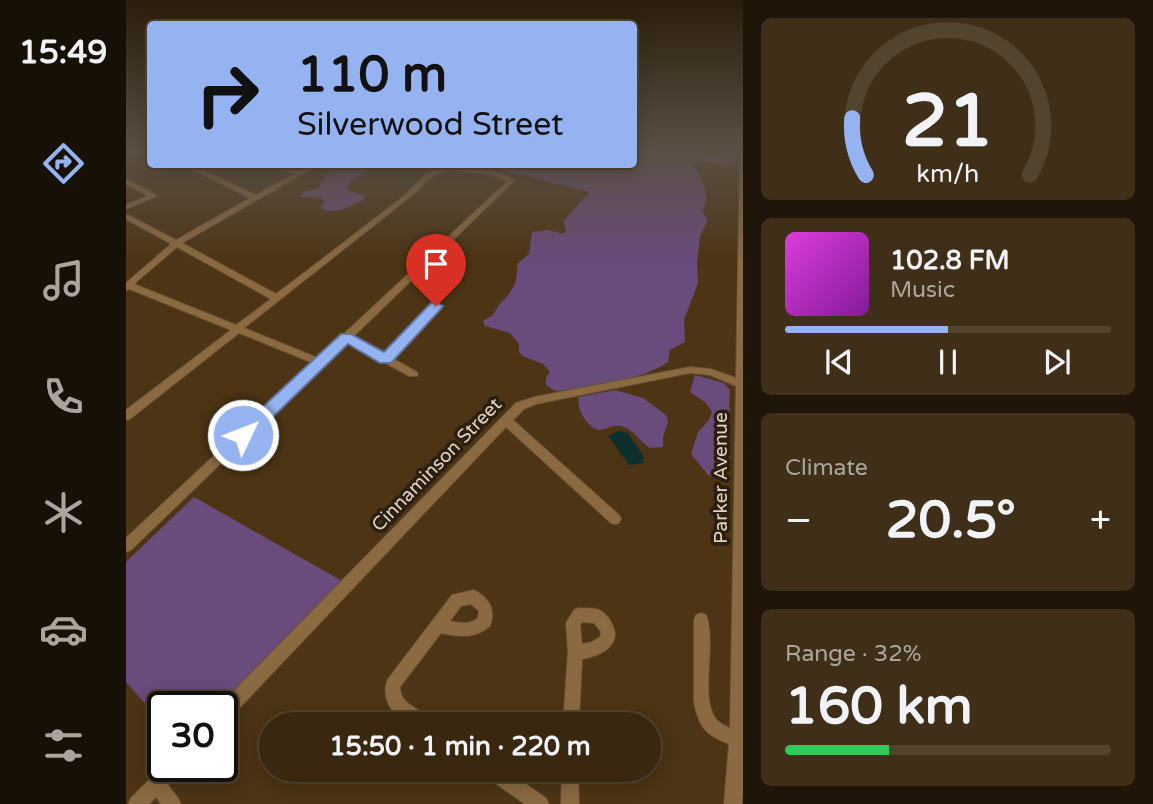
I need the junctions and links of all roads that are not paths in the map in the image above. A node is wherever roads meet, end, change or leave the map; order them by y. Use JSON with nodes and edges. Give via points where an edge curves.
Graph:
{"nodes":[{"id":1,"x":140,"y":189,"type":"edge"},
{"id":2,"x":236,"y":189,"type":"edge"},
{"id":3,"x":273,"y":189,"type":"edge"},
{"id":4,"x":416,"y":189,"type":"edge"},
{"id":5,"x":503,"y":189,"type":"edge"},
{"id":6,"x":743,"y":189,"type":"edge"},
{"id":7,"x":256,"y":198,"type":"junction"},
{"id":8,"x":126,"y":207,"type":"edge"},
{"id":9,"x":126,"y":216,"type":"edge"},
{"id":10,"x":176,"y":243,"type":"junction"},
{"id":11,"x":127,"y":286,"type":"edge"},
{"id":12,"x":276,"y":299,"type":"junction"},
{"id":13,"x":436,"y":306,"type":"dead end"},
{"id":14,"x":237,"y":329,"type":"junction"},
{"id":15,"x":346,"y":337,"type":"junction"},
{"id":16,"x":386,"y":359,"type":"junction"},
{"id":17,"x":320,"y":362,"type":"junction"},
{"id":18,"x":413,"y":374,"type":"dead end"},
{"id":19,"x":741,"y":384,"type":"junction"},
{"id":20,"x":126,"y":416,"type":"edge"},
{"id":21,"x":506,"y":421,"type":"junction"},
{"id":22,"x":615,"y":519,"type":"dead end"},
{"id":23,"x":126,"y":546,"type":"edge"},
{"id":24,"x":701,"y":620,"type":"dead end"},
{"id":25,"x":439,"y":625,"type":"dead end"},
{"id":26,"x":741,"y":638,"type":"edge"},
{"id":27,"x":575,"y":652,"type":"dead end"},
{"id":28,"x":238,"y":697,"type":"edge"},
{"id":29,"x":408,"y":712,"type":"edge"},
{"id":30,"x":572,"y":712,"type":"edge"},
{"id":31,"x":738,"y":738,"type":"junction"},
{"id":32,"x":160,"y":782,"type":"edge"},
{"id":33,"x":508,"y":782,"type":"edge"},
{"id":34,"x":570,"y":782,"type":"edge"},
{"id":35,"x":157,"y":785,"type":"junction"},
{"id":36,"x":137,"y":804,"type":"edge"},
{"id":37,"x":172,"y":804,"type":"edge"},
{"id":38,"x":540,"y":804,"type":"edge"},
{"id":39,"x":570,"y":804,"type":"edge"},
{"id":40,"x":733,"y":804,"type":"edge"}],
"edges":[{"from":1,"to":8,"type":"street","via":[[154,196]]},
{"from":2,"to":7,"type":"street"},
{"from":3,"to":7,"type":"street"},
{"from":4,"to":12,"type":"street"},
{"from":5,"to":15,"type":"street"},
{"from":6,"to":19,"type":"street","name":"Parker Avenue"},
{"from":7,"to":10,"type":"street"},
{"from":9,"to":10,"type":"street"},
{"from":10,"to":11,"type":"street"},
{"from":10,"to":12,"type":"street"},
{"from":11,"to":14,"type":"street"},
{"from":12,"to":14,"type":"street"},
{"from":13,"to":16,"type":"street"},
{"from":14,"to":17,"type":"street"},
{"from":14,"to":20,"type":"street"},
{"from":15,"to":16,"type":"street"},
{"from":15,"to":17,"type":"street"},
{"from":16,"to":18,"type":"street"},
{"from":17,"to":23,"type":"street"},
{"from":19,"to":21,"type":"street","name":"Cinnaminson Street","via":[[711,372],[690,370],[527,403]]},
{"from":19,"to":26,"type":"street","name":"Parker Avenue"},
{"from":21,"to":22,"type":"street","via":[[584,497]]},
{"from":21,"to":28,"type":"street","name":"Cinnaminson Street"},
{"from":24,"to":31,"type":"street","via":[[706,718],[714,729]]},
{"from":25,"to":29,"type":"street","via":[[392,688],[397,704]]},
{"from":26,"to":31,"type":"street","name":"Parker Avenue"},
{"from":27,"to":30,"type":"street"},
{"from":31,"to":40,"type":"street","name":"Parker Avenue"},
{"from":32,"to":35,"type":"street"},
{"from":33,"to":38,"type":"street"},
{"from":34,"to":39,"type":"street"},
{"from":35,"to":36,"type":"street"},
{"from":35,"to":37,"type":"street"}]}
